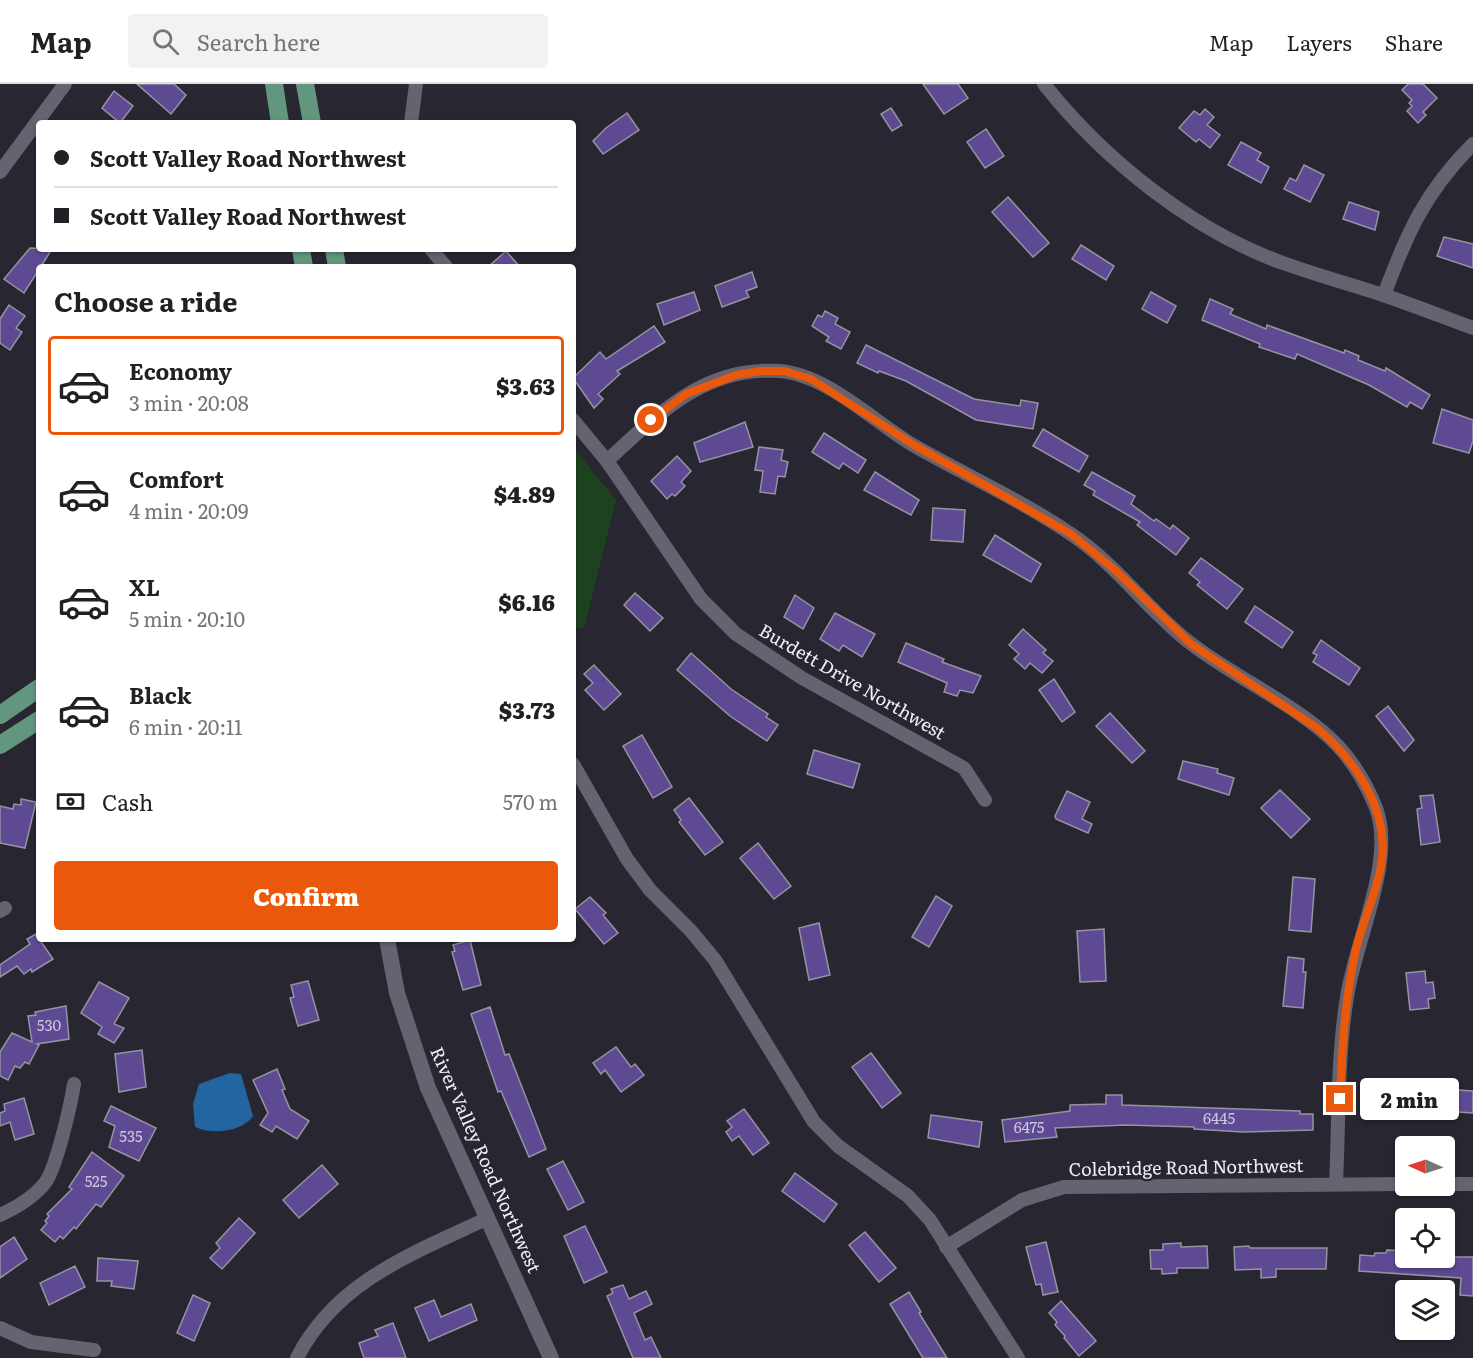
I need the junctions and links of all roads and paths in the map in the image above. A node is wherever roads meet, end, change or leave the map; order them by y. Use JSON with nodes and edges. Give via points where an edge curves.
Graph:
{"nodes":[{"id":1,"x":65,"y":84,"type":"edge"},
{"id":2,"x":273,"y":84,"type":"edge"},
{"id":3,"x":416,"y":84,"type":"edge"},
{"id":4,"x":1044,"y":84,"type":"edge"},
{"id":5,"x":309,"y":90,"type":"edge"},
{"id":6,"x":38,"y":120,"type":"edge"},
{"id":7,"x":279,"y":120,"type":"edge"},
{"id":8,"x":312,"y":120,"type":"edge"},
{"id":9,"x":411,"y":120,"type":"edge"},
{"id":10,"x":36,"y":123,"type":"edge"},
{"id":11,"x":1473,"y":144,"type":"edge"},
{"id":12,"x":0,"y":171,"type":"edge"},
{"id":13,"x":434,"y":252,"type":"edge"},
{"id":14,"x":444,"y":264,"type":"edge"},
{"id":15,"x":1384,"y":295,"type":"junction"},
{"id":16,"x":1473,"y":328,"type":"edge"},
{"id":17,"x":576,"y":424,"type":"edge"},
{"id":18,"x":607,"y":461,"type":"junction"},
{"id":19,"x":36,"y":690,"type":"edge"},
{"id":20,"x":0,"y":715,"type":"edge"},
{"id":21,"x":36,"y":722,"type":"edge"},
{"id":22,"x":0,"y":745,"type":"edge"},
{"id":23,"x":576,"y":769,"type":"edge"},
{"id":24,"x":985,"y":800,"type":"dead end"},
{"id":25,"x":388,"y":942,"type":"edge"},
{"id":26,"x":75,"y":1084,"type":"dead end"},
{"id":27,"x":1395,"y":1184,"type":"edge"},
{"id":28,"x":1455,"y":1184,"type":"edge"},
{"id":29,"x":1473,"y":1184,"type":"edge"},
{"id":30,"x":1336,"y":1185,"type":"junction"},
{"id":31,"x":0,"y":1215,"type":"edge"},
{"id":32,"x":488,"y":1218,"type":"junction"},
{"id":33,"x":946,"y":1247,"type":"junction"},
{"id":34,"x":0,"y":1328,"type":"edge"},
{"id":35,"x":94,"y":1350,"type":"dead end"},
{"id":36,"x":297,"y":1358,"type":"edge"},
{"id":37,"x":551,"y":1358,"type":"edge"},
{"id":38,"x":1018,"y":1358,"type":"edge"}],
"edges":[{"from":1,"to":6,"type":"street"},
{"from":2,"to":7,"type":"main road"},
{"from":3,"to":9,"type":"street"},
{"from":4,"to":15,"type":"street","via":[[1109,154],[1156,192],[1226,237],[1281,263]]},
{"from":5,"to":8,"type":"main road"},
{"from":10,"to":12,"type":"street"},
{"from":11,"to":15,"type":"street","via":[[1450,166],[1423,204]]},
{"from":13,"to":14,"type":"street"},
{"from":15,"to":16,"type":"street"},
{"from":17,"to":18,"type":"street","name":"Burdett Drive Northwest"},
{"from":18,"to":24,"type":"street","name":"Burdett Drive Northwest","via":[[701,599],[736,634],[802,678],[964,768]]},
{"from":18,"to":30,"type":"street","via":[[666,407],[708,384],[761,371],[784,371],[811,379],[914,445],[1071,534],[1115,570],[1191,644],[1336,744],[1375,805],[1384,842],[1347,997]]},
{"from":19,"to":20,"type":"main road"},
{"from":21,"to":22,"type":"main road"},
{"from":23,"to":33,"type":"street","via":[[627,860],[715,960],[814,1122],[838,1146],[908,1196],[930,1220]]},
{"from":25,"to":32,"type":"street","name":"River Valley Road Northwest","via":[[397,993],[419,1062]]},
{"from":26,"to":31,"type":"street","via":[[47,1180],[31,1199]]},
{"from":27,"to":30,"type":"street","name":"Colebridge Road Northwest"},
{"from":28,"to":29,"type":"street"},
{"from":30,"to":33,"type":"street","name":"Colebridge Road Northwest","via":[[1064,1187],[1022,1200]]},
{"from":32,"to":36,"type":"street","via":[[365,1279],[324,1317]]},
{"from":32,"to":37,"type":"street","name":"River Valley Road Northwest"},
{"from":33,"to":38,"type":"street"},
{"from":34,"to":35,"type":"street","via":[[31,1342]]}]}
